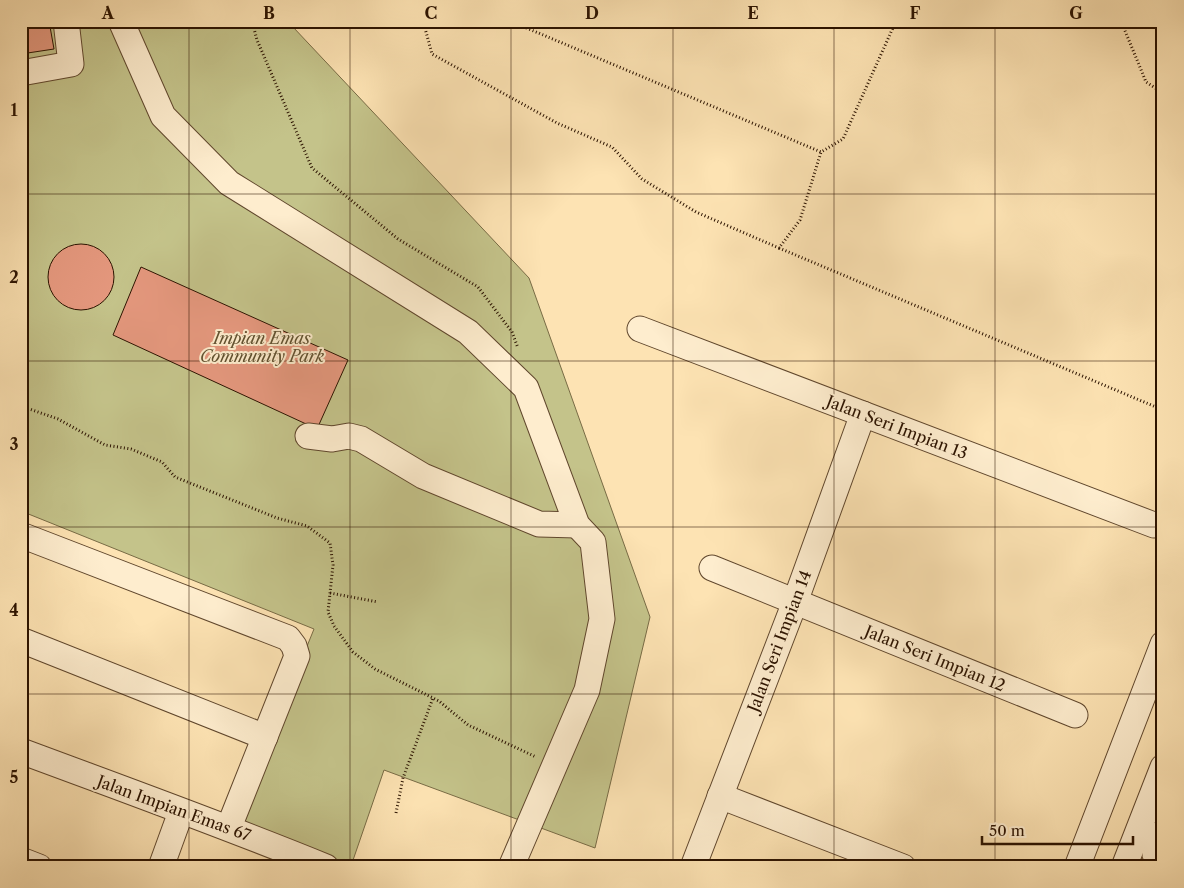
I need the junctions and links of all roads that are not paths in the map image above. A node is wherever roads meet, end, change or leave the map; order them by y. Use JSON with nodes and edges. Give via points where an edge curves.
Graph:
{"nodes":[{"id":1,"x":66,"y":21,"type":"edge"},
{"id":2,"x":120,"y":21,"type":"edge"},
{"id":3,"x":21,"y":73,"type":"edge"},
{"id":4,"x":640,"y":329,"type":"dead end"},
{"id":5,"x":863,"y":414,"type":"junction"},
{"id":6,"x":308,"y":436,"type":"dead end"},
{"id":7,"x":577,"y":525,"type":"junction"},
{"id":8,"x":1154,"y":525,"type":"dead end"},
{"id":9,"x":21,"y":534,"type":"edge"},
{"id":10,"x":712,"y":568,"type":"dead end"},
{"id":11,"x":795,"y":602,"type":"junction"},
{"id":12,"x":21,"y":640,"type":"edge"},
{"id":13,"x":1163,"y":644,"type":"edge"},
{"id":14,"x":1075,"y":715,"type":"dead end"},
{"id":15,"x":265,"y":737,"type":"junction"},
{"id":16,"x":21,"y":750,"type":"edge"},
{"id":17,"x":1163,"y":767,"type":"edge"},
{"id":18,"x":720,"y":796,"type":"junction"},
{"id":19,"x":181,"y":812,"type":"junction"},
{"id":20,"x":229,"y":827,"type":"junction"},
{"id":21,"x":1163,"y":832,"type":"edge"},
{"id":22,"x":21,"y":860,"type":"edge"},
{"id":23,"x":1163,"y":862,"type":"edge"},
{"id":24,"x":39,"y":867,"type":"edge"},
{"id":25,"x":160,"y":867,"type":"edge"},
{"id":26,"x":326,"y":867,"type":"edge"},
{"id":27,"x":511,"y":867,"type":"edge"},
{"id":28,"x":693,"y":867,"type":"edge"},
{"id":29,"x":903,"y":867,"type":"edge"},
{"id":30,"x":1077,"y":867,"type":"edge"},
{"id":31,"x":1124,"y":867,"type":"edge"}],
"edges":[{"from":1,"to":3,"type":"street","via":[[72,64]]},
{"from":2,"to":7,"type":"street","via":[[163,116],[229,183],[468,332],[526,388]]},
{"from":4,"to":5,"type":"street","name":"Jalan Seri Impian 13"},
{"from":5,"to":8,"type":"street","name":"Jalan Seri Impian 13"},
{"from":5,"to":11,"type":"street","name":"Jalan Seri Impian 14"},
{"from":6,"to":7,"type":"street","via":[[361,439],[423,476],[539,524]]},
{"from":7,"to":27,"type":"street","via":[[593,542],[602,619],[587,690]]},
{"from":9,"to":15,"type":"street","via":[[288,638],[297,656]]},
{"from":10,"to":11,"type":"street","name":"Jalan Seri Impian 12"},
{"from":11,"to":14,"type":"street","name":"Jalan Seri Impian 12"},
{"from":11,"to":18,"type":"street","name":"Jalan Seri Impian 14"},
{"from":12,"to":15,"type":"street"},
{"from":13,"to":30,"type":"street"},
{"from":15,"to":20,"type":"street"},
{"from":16,"to":19,"type":"street","name":"Jalan Impian Emas 67"},
{"from":17,"to":31,"type":"street"},
{"from":18,"to":28,"type":"street","name":"Jalan Seri Impian 14"},
{"from":18,"to":29,"type":"street"},
{"from":19,"to":20,"type":"street","name":"Jalan Impian Emas 67"},
{"from":19,"to":25,"type":"street"},
{"from":20,"to":26,"type":"street","name":"Jalan Impian Emas 67"},
{"from":21,"to":23,"type":"street","via":[[1155,854]]},
{"from":22,"to":24,"type":"street"}]}
